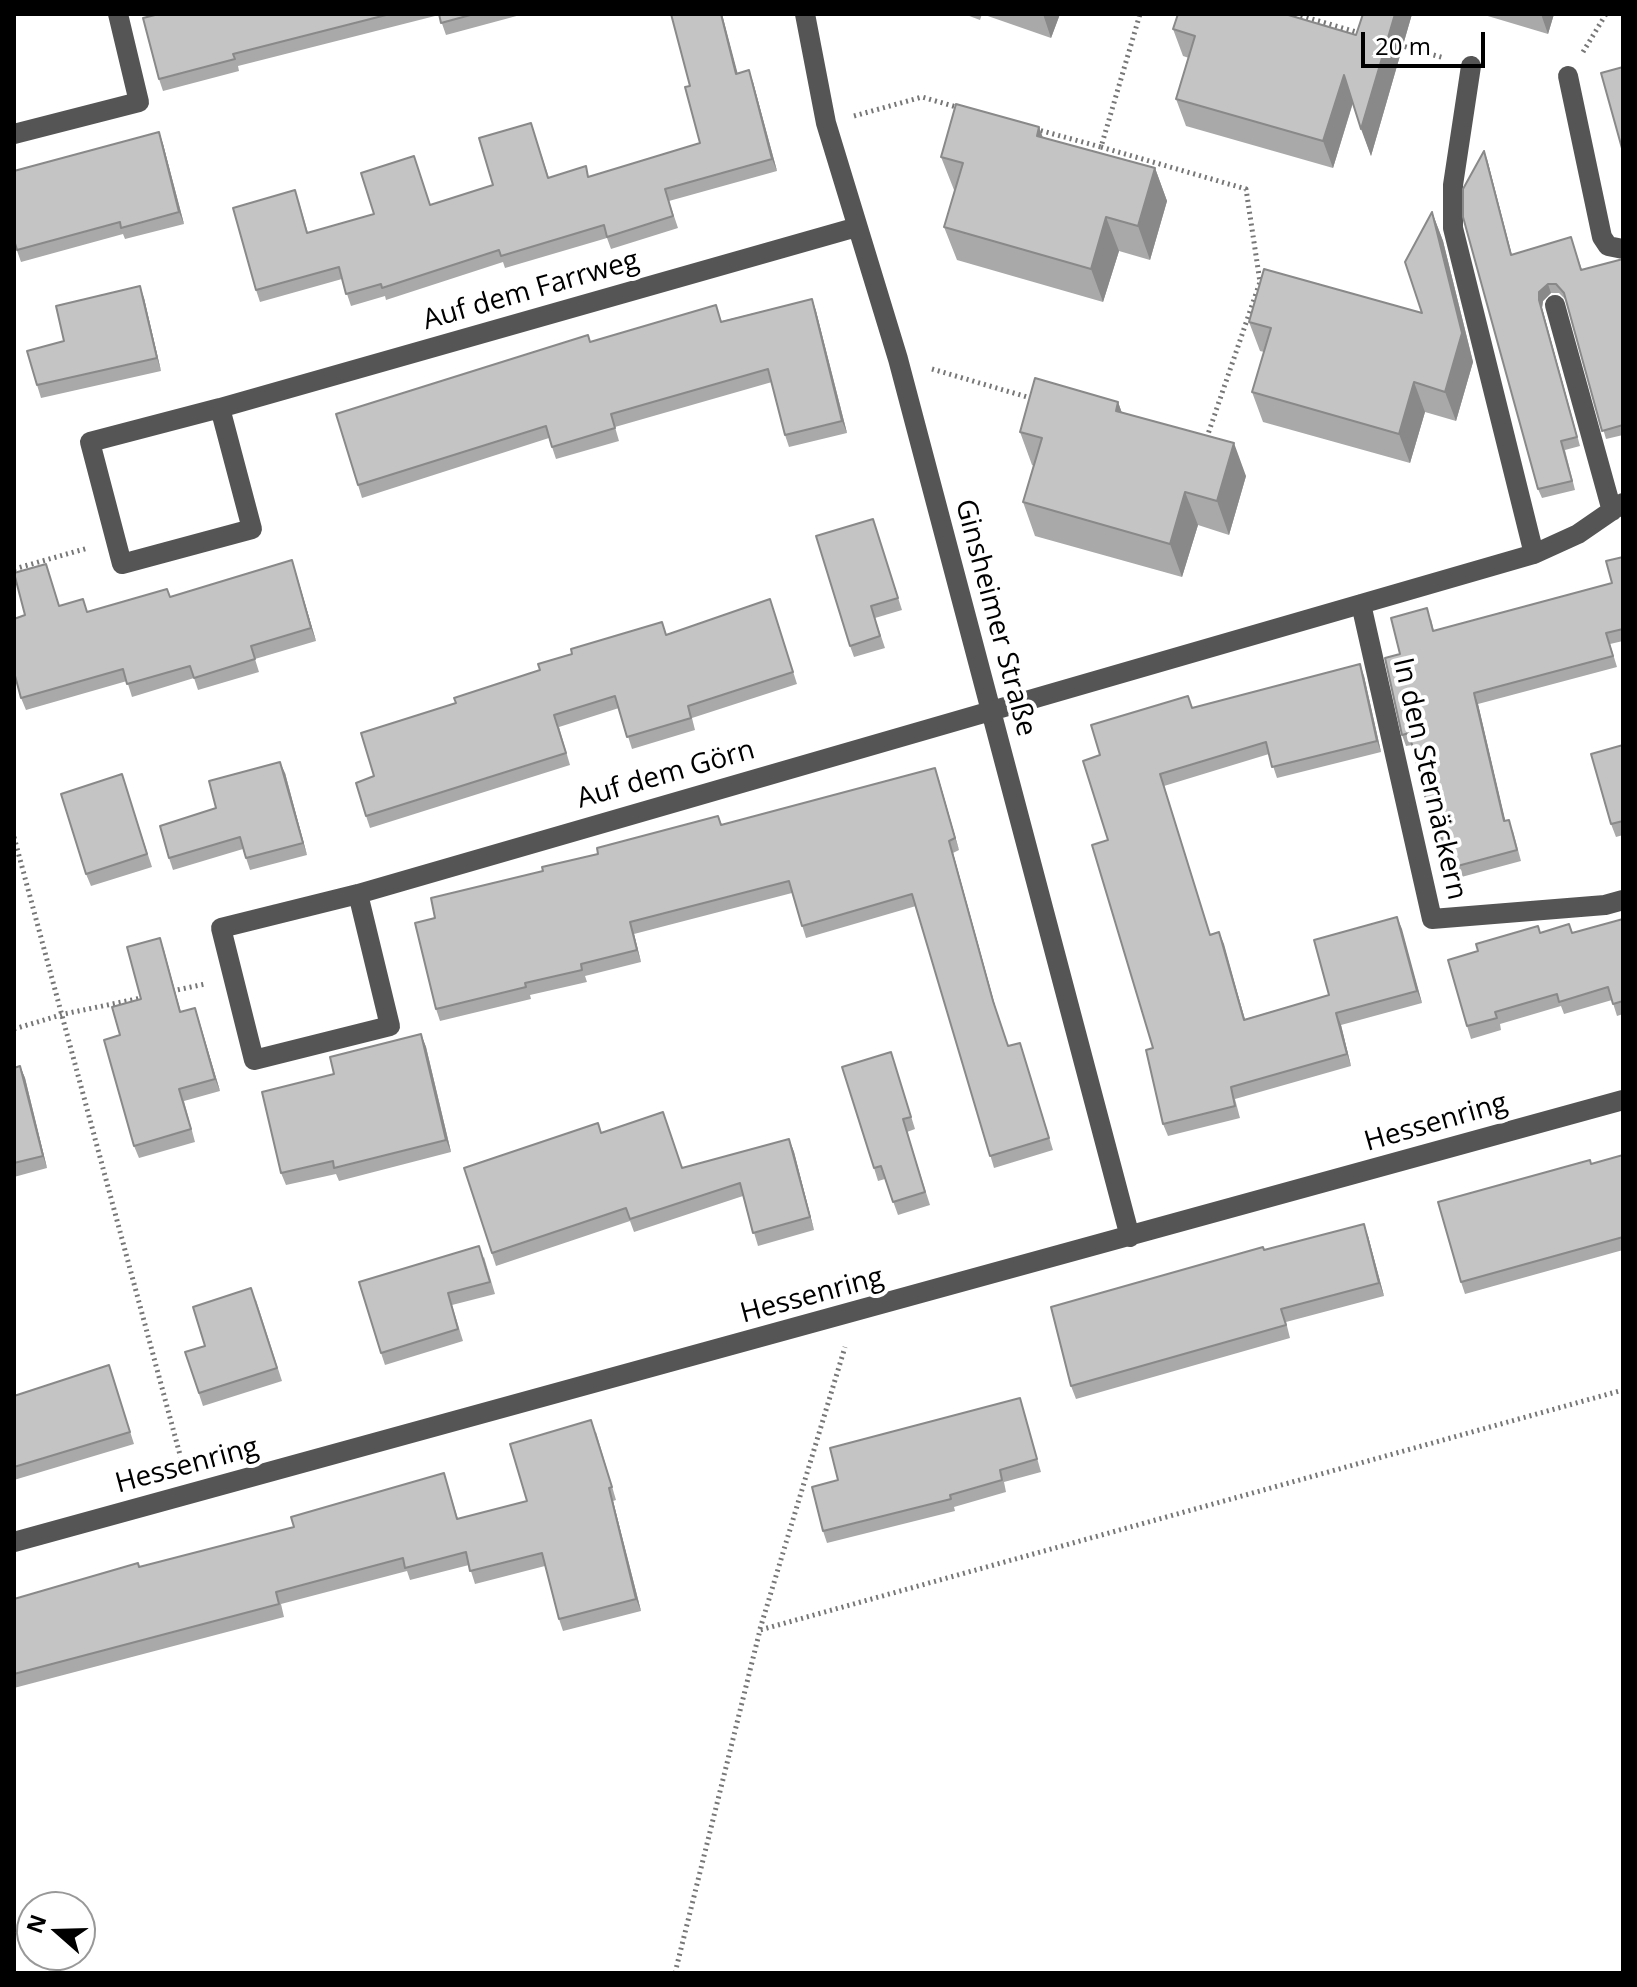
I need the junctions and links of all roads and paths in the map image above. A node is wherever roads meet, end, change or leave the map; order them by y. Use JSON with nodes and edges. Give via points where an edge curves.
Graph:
{"nodes":[{"id":1,"x":118,"y":14,"type":"edge"},
{"id":2,"x":805,"y":14,"type":"edge"},
{"id":3,"x":1140,"y":14,"type":"edge"},
{"id":4,"x":1295,"y":14,"type":"edge"},
{"id":5,"x":1606,"y":14,"type":"edge"},
{"id":6,"x":1368,"y":36,"type":"edge"},
{"id":7,"x":1398,"y":44,"type":"dead end"},
{"id":8,"x":1471,"y":66,"type":"joint"},
{"id":9,"x":1568,"y":76,"type":"joint"},
{"id":10,"x":967,"y":110,"type":"edge"},
{"id":11,"x":826,"y":123,"type":"junction"},
{"id":12,"x":1027,"y":126,"type":"edge"},
{"id":13,"x":14,"y":134,"type":"edge"},
{"id":14,"x":1101,"y":147,"type":"junction"},
{"id":15,"x":857,"y":227,"type":"junction"},
{"id":16,"x":1623,"y":249,"type":"edge"},
{"id":17,"x":1555,"y":305,"type":"dead end"},
{"id":18,"x":898,"y":359,"type":"junction"},
{"id":19,"x":1035,"y":400,"type":"edge"},
{"id":20,"x":220,"y":408,"type":"junction"},
{"id":21,"x":1203,"y":449,"type":"edge"},
{"id":22,"x":1617,"y":507,"type":"edge"},
{"id":23,"x":116,"y":540,"type":"junction"},
{"id":24,"x":1534,"y":554,"type":"junction"},
{"id":25,"x":14,"y":569,"type":"edge"},
{"id":26,"x":1361,"y":604,"type":"junction"},
{"id":27,"x":991,"y":709,"type":"junction"},
{"id":28,"x":14,"y":837,"type":"edge"},
{"id":29,"x":358,"y":894,"type":"junction"},
{"id":30,"x":1623,"y":900,"type":"edge"},
{"id":31,"x":233,"y":979,"type":"junction"},
{"id":32,"x":64,"y":1014,"type":"junction"},
{"id":33,"x":14,"y":1029,"type":"edge"},
{"id":34,"x":1623,"y":1100,"type":"edge"},
{"id":35,"x":1130,"y":1237,"type":"junction"},
{"id":36,"x":855,"y":1313,"type":"junction"},
{"id":37,"x":1623,"y":1390,"type":"edge"},
{"id":38,"x":190,"y":1495,"type":"junction"},
{"id":39,"x":14,"y":1542,"type":"edge"},
{"id":40,"x":760,"y":1630,"type":"junction"},
{"id":41,"x":675,"y":1973,"type":"edge"}],
"edges":[{"from":1,"to":13,"type":"street","via":[[139,102]]},
{"from":2,"to":11,"type":"street","name":"Ginsheimer Straße"},
{"from":3,"to":14,"type":"path"},
{"from":4,"to":6,"type":"path"},
{"from":5,"to":9,"type":"path"},
{"from":7,"to":8,"type":"path"},
{"from":8,"to":24,"type":"street","via":[[1453,185],[1453,228]]},
{"from":9,"to":16,"type":"street","via":[[1602,237],[1608,246]]},
{"from":10,"to":11,"type":"path","via":[[922,97]]},
{"from":11,"to":15,"type":"street","name":"Ginsheimer Straße"},
{"from":12,"to":14,"type":"path"},
{"from":14,"to":21,"type":"path","via":[[1246,189],[1260,282]]},
{"from":15,"to":18,"type":"street","name":"Ginsheimer Straße"},
{"from":15,"to":20,"type":"street","name":"Auf dem Farrweg"},
{"from":17,"to":22,"type":"street"},
{"from":18,"to":19,"type":"path"},
{"from":18,"to":27,"type":"street","name":"Ginsheimer Straße"},
{"from":20,"to":23,"type":"street","name":"Auf dem Farrweg","via":[[90,442]]},
{"from":20,"to":23,"type":"street","via":[[252,529],[122,564]]},
{"from":22,"to":24,"type":"street","via":[[1578,534]]},
{"from":23,"to":25,"type":"path"},
{"from":24,"to":26,"type":"street"},
{"from":26,"to":27,"type":"street"},
{"from":26,"to":30,"type":"street","name":"In den Sternäckern","via":[[1432,919]]},
{"from":27,"to":29,"type":"street","name":"Auf dem Görn"},
{"from":27,"to":35,"type":"street","name":"Ginsheimer Straße"},
{"from":28,"to":32,"type":"path"},
{"from":29,"to":31,"type":"street","name":"Auf dem Görn","via":[[221,928]]},
{"from":29,"to":31,"type":"street","name":"Auf dem Görn","via":[[390,1026],[254,1060]]},
{"from":31,"to":32,"type":"path"},
{"from":32,"to":33,"type":"path"},
{"from":32,"to":38,"type":"path"},
{"from":34,"to":35,"type":"street","name":"Hessenring"},
{"from":35,"to":36,"type":"street","name":"Hessenring"},
{"from":36,"to":38,"type":"street","name":"Hessenring"},
{"from":36,"to":40,"type":"path"},
{"from":37,"to":40,"type":"path"},
{"from":38,"to":39,"type":"street","name":"Hessenring"},
{"from":40,"to":41,"type":"path"}]}
